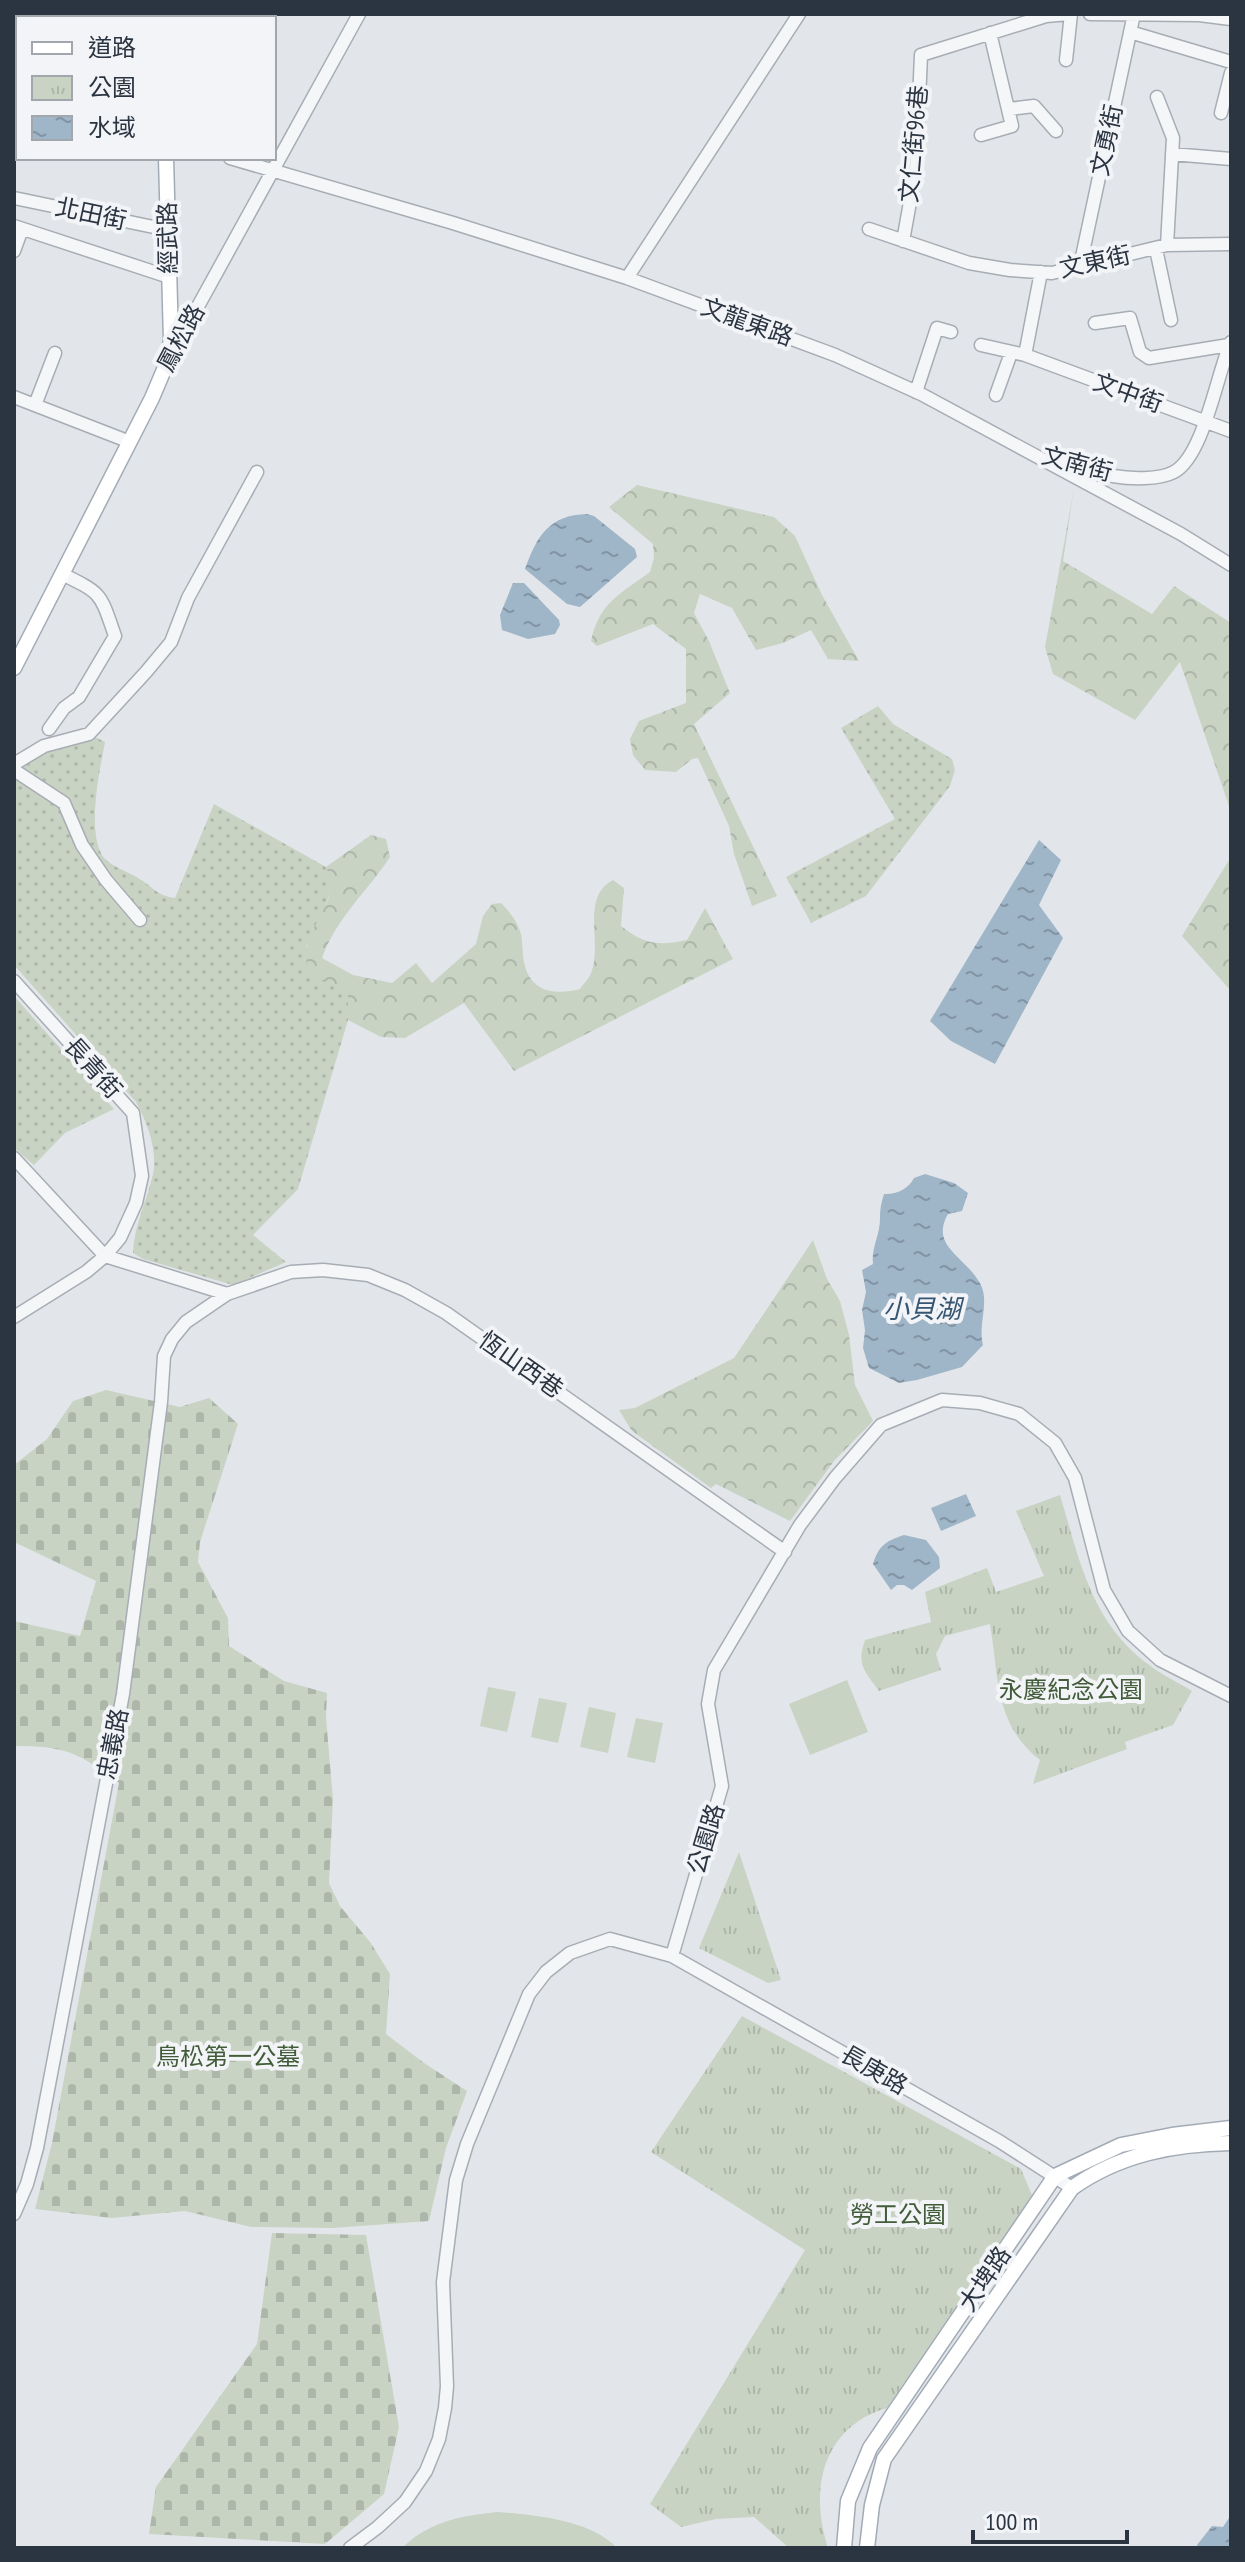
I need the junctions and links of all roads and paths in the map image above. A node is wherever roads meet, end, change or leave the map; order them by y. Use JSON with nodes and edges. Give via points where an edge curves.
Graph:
{"nodes":[{"id":1,"x":359,"y":14,"type":"edge"},
{"id":2,"x":799,"y":14,"type":"edge"},
{"id":3,"x":1070,"y":14,"type":"edge"},
{"id":4,"x":1090,"y":14,"type":"edge"},
{"id":5,"x":1134,"y":14,"type":"edge"},
{"id":6,"x":1231,"y":19,"type":"edge"},
{"id":7,"x":1130,"y":32,"type":"junction"},
{"id":8,"x":990,"y":33,"type":"junction"},
{"id":9,"x":1066,"y":60,"type":"dead end"},
{"id":10,"x":1231,"y":62,"type":"edge"},
{"id":11,"x":1231,"y":73,"type":"edge"},
{"id":12,"x":1157,"y":97,"type":"dead end"},
{"id":13,"x":1009,"y":109,"type":"junction"},
{"id":14,"x":1221,"y":113,"type":"dead end"},
{"id":15,"x":1056,"y":131,"type":"dead end"},
{"id":16,"x":981,"y":135,"type":"dead end"},
{"id":17,"x":1172,"y":154,"type":"junction"},
{"id":18,"x":1231,"y":159,"type":"edge"},
{"id":19,"x":166,"y":160,"type":"edge"},
{"id":20,"x":238,"y":160,"type":"edge"},
{"id":21,"x":275,"y":169,"type":"junction"},
{"id":22,"x":14,"y":198,"type":"edge"},
{"id":23,"x":18,"y":228,"type":"edge"},
{"id":24,"x":869,"y":229,"type":"dead end"},
{"id":25,"x":168,"y":230,"type":"junction"},
{"id":26,"x":903,"y":241,"type":"junction"},
{"id":27,"x":1231,"y":244,"type":"edge"},
{"id":28,"x":1162,"y":247,"type":"junction"},
{"id":29,"x":14,"y":251,"type":"edge"},
{"id":30,"x":1080,"y":266,"type":"junction"},
{"id":31,"x":1041,"y":272,"type":"junction"},
{"id":32,"x":169,"y":277,"type":"junction"},
{"id":33,"x":627,"y":278,"type":"junction"},
{"id":34,"x":1171,"y":320,"type":"dead end"},
{"id":35,"x":1095,"y":323,"type":"dead end"},
{"id":36,"x":951,"y":332,"type":"dead end"},
{"id":37,"x":1230,"y":344,"type":"edge"},
{"id":38,"x":981,"y":345,"type":"dead end"},
{"id":39,"x":55,"y":353,"type":"dead end"},
{"id":40,"x":1011,"y":353,"type":"junction"},
{"id":41,"x":1025,"y":355,"type":"junction"},
{"id":42,"x":166,"y":365,"type":"junction"},
{"id":43,"x":916,"y":392,"type":"junction"},
{"id":44,"x":996,"y":395,"type":"dead end"},
{"id":45,"x":14,"y":397,"type":"edge"},
{"id":46,"x":35,"y":405,"type":"junction"},
{"id":47,"x":1205,"y":421,"type":"junction"},
{"id":48,"x":1231,"y":431,"type":"edge"},
{"id":49,"x":130,"y":442,"type":"junction"},
{"id":50,"x":1027,"y":451,"type":"junction"},
{"id":51,"x":257,"y":472,"type":"dead end"},
{"id":52,"x":1231,"y":565,"type":"edge"},
{"id":53,"x":62,"y":574,"type":"junction"},
{"id":54,"x":14,"y":668,"type":"edge"},
{"id":55,"x":49,"y":729,"type":"dead end"},
{"id":56,"x":14,"y":764,"type":"edge"},
{"id":57,"x":14,"y":770,"type":"edge"},
{"id":58,"x":140,"y":920,"type":"dead end"},
{"id":59,"x":14,"y":981,"type":"edge"},
{"id":60,"x":14,"y":1158,"type":"edge"},
{"id":61,"x":105,"y":1256,"type":"junction"},
{"id":62,"x":227,"y":1294,"type":"junction"},
{"id":63,"x":14,"y":1317,"type":"edge"},
{"id":64,"x":785,"y":1552,"type":"junction"},
{"id":65,"x":1231,"y":1696,"type":"edge"},
{"id":66,"x":672,"y":1956,"type":"junction"},
{"id":67,"x":1231,"y":2128,"type":"edge"},
{"id":68,"x":1231,"y":2143,"type":"edge"},
{"id":69,"x":1055,"y":2176,"type":"junction"},
{"id":70,"x":1072,"y":2188,"type":"junction"},
{"id":71,"x":14,"y":2214,"type":"edge"},
{"id":72,"x":350,"y":2548,"type":"edge"},
{"id":73,"x":844,"y":2548,"type":"edge"},
{"id":74,"x":867,"y":2548,"type":"edge"}],
"edges":[{"from":1,"to":21,"type":"street","name":"鳳松路"},
{"from":2,"to":33,"type":"street"},
{"from":3,"to":8,"type":"street","name":"文仁街96巷"},
{"from":3,"to":9,"type":"street"},
{"from":4,"to":5,"type":"street"},
{"from":5,"to":6,"type":"street"},
{"from":5,"to":7,"type":"street","name":"文勇街"},
{"from":7,"to":10,"type":"street"},
{"from":7,"to":30,"type":"street","name":"文勇街"},
{"from":8,"to":13,"type":"street"},
{"from":8,"to":26,"type":"street","name":"文仁街96巷","via":[[921,55],[916,169]]},
{"from":11,"to":14,"type":"street"},
{"from":12,"to":17,"type":"street","via":[[1170,127]]},
{"from":13,"to":15,"type":"street","via":[[1034,106]]},
{"from":13,"to":16,"type":"street","via":[[1012,126]]},
{"from":17,"to":18,"type":"street"},
{"from":17,"to":28,"type":"street"},
{"from":19,"to":25,"type":"main road","name":"經武路"},
{"from":20,"to":21,"type":"street","name":"文龍東路"},
{"from":21,"to":33,"type":"street","name":"文龍東路"},
{"from":21,"to":42,"type":"street","name":"鳳松路"},
{"from":22,"to":25,"type":"street","name":"北田街"},
{"from":23,"to":29,"type":"street"},
{"from":23,"to":32,"type":"street"},
{"from":24,"to":26,"type":"street","name":"文東街"},
{"from":25,"to":32,"type":"main road","name":"經武路"},
{"from":26,"to":31,"type":"street","name":"文東街","via":[[969,263]]},
{"from":27,"to":28,"type":"street","name":"文東街"},
{"from":28,"to":30,"type":"street","name":"文東街"},
{"from":28,"to":34,"type":"street"},
{"from":30,"to":31,"type":"street","name":"文東街"},
{"from":31,"to":41,"type":"street"},
{"from":32,"to":42,"type":"main road","name":"經武路","via":[[171,340]]},
{"from":33,"to":43,"type":"street","name":"文龍東路","via":[[835,355]]},
{"from":35,"to":37,"type":"street","via":[[1130,318],[1140,352],[1149,358]]},
{"from":36,"to":43,"type":"street","via":[[937,328]]},
{"from":37,"to":47,"type":"street","name":"文南街"},
{"from":38,"to":40,"type":"street","name":"文中街"},
{"from":39,"to":46,"type":"street"},
{"from":40,"to":41,"type":"street","name":"文中街"},
{"from":40,"to":44,"type":"street"},
{"from":41,"to":47,"type":"street","name":"文中街"},
{"from":42,"to":49,"type":"main road","name":"鳳松路"},
{"from":43,"to":50,"type":"street","name":"文龍東路"},
{"from":45,"to":46,"type":"street"},
{"from":46,"to":49,"type":"street"},
{"from":47,"to":48,"type":"street","name":"文中街"},
{"from":47,"to":50,"type":"street","name":"文南街","via":[[1198,441],[1173,473],[1113,476]]},
{"from":49,"to":53,"type":"main road","name":"鳳松路"},
{"from":50,"to":52,"type":"street","name":"文龍東路"},
{"from":51,"to":56,"type":"street","via":[[188,598],[171,642],[89,734],[44,746]]},
{"from":53,"to":54,"type":"main road","name":"鳳松路"},
{"from":53,"to":55,"type":"street","via":[[96,591],[115,636],[79,697]]},
{"from":57,"to":58,"type":"street","via":[[64,803],[82,845]]},
{"from":59,"to":61,"type":"street","name":"長青街","via":[[133,1113],[142,1176],[126,1226]]},
{"from":60,"to":61,"type":"street"},
{"from":61,"to":62,"type":"street"},
{"from":61,"to":63,"type":"street","name":"長青街"},
{"from":62,"to":64,"type":"street","name":"恆山西巷","via":[[291,1272],[323,1270],[368,1275],[405,1290],[446,1313]]},
{"from":62,"to":71,"type":"street","name":"忠義路","via":[[186,1322],[164,1356],[123,1694],[37,2148]]},
{"from":64,"to":65,"type":"street","name":"公園路","via":[[835,1478],[881,1425],[942,1400],[1019,1414],[1055,1443],[1075,1478],[1104,1590],[1128,1631],[1160,1660]]},
{"from":64,"to":66,"type":"street","name":"公園路","via":[[714,1670],[708,1704],[722,1786]]},
{"from":66,"to":69,"type":"street","name":"長庚路"},
{"from":66,"to":72,"type":"street","via":[[610,1939],[570,1953],[529,1994],[456,2180],[443,2282],[447,2386],[439,2439],[405,2502]]},
{"from":67,"to":69,"type":"main road","via":[[1121,2145]]},
{"from":68,"to":70,"type":"main road","name":"大埤路","via":[[1184,2145],[1135,2156]]},
{"from":69,"to":70,"type":"street","name":"長庚路"},
{"from":69,"to":73,"type":"main road","name":"大埤路","via":[[870,2448],[848,2501]]},
{"from":70,"to":74,"type":"main road","name":"大埤路","via":[[884,2459]]}]}
